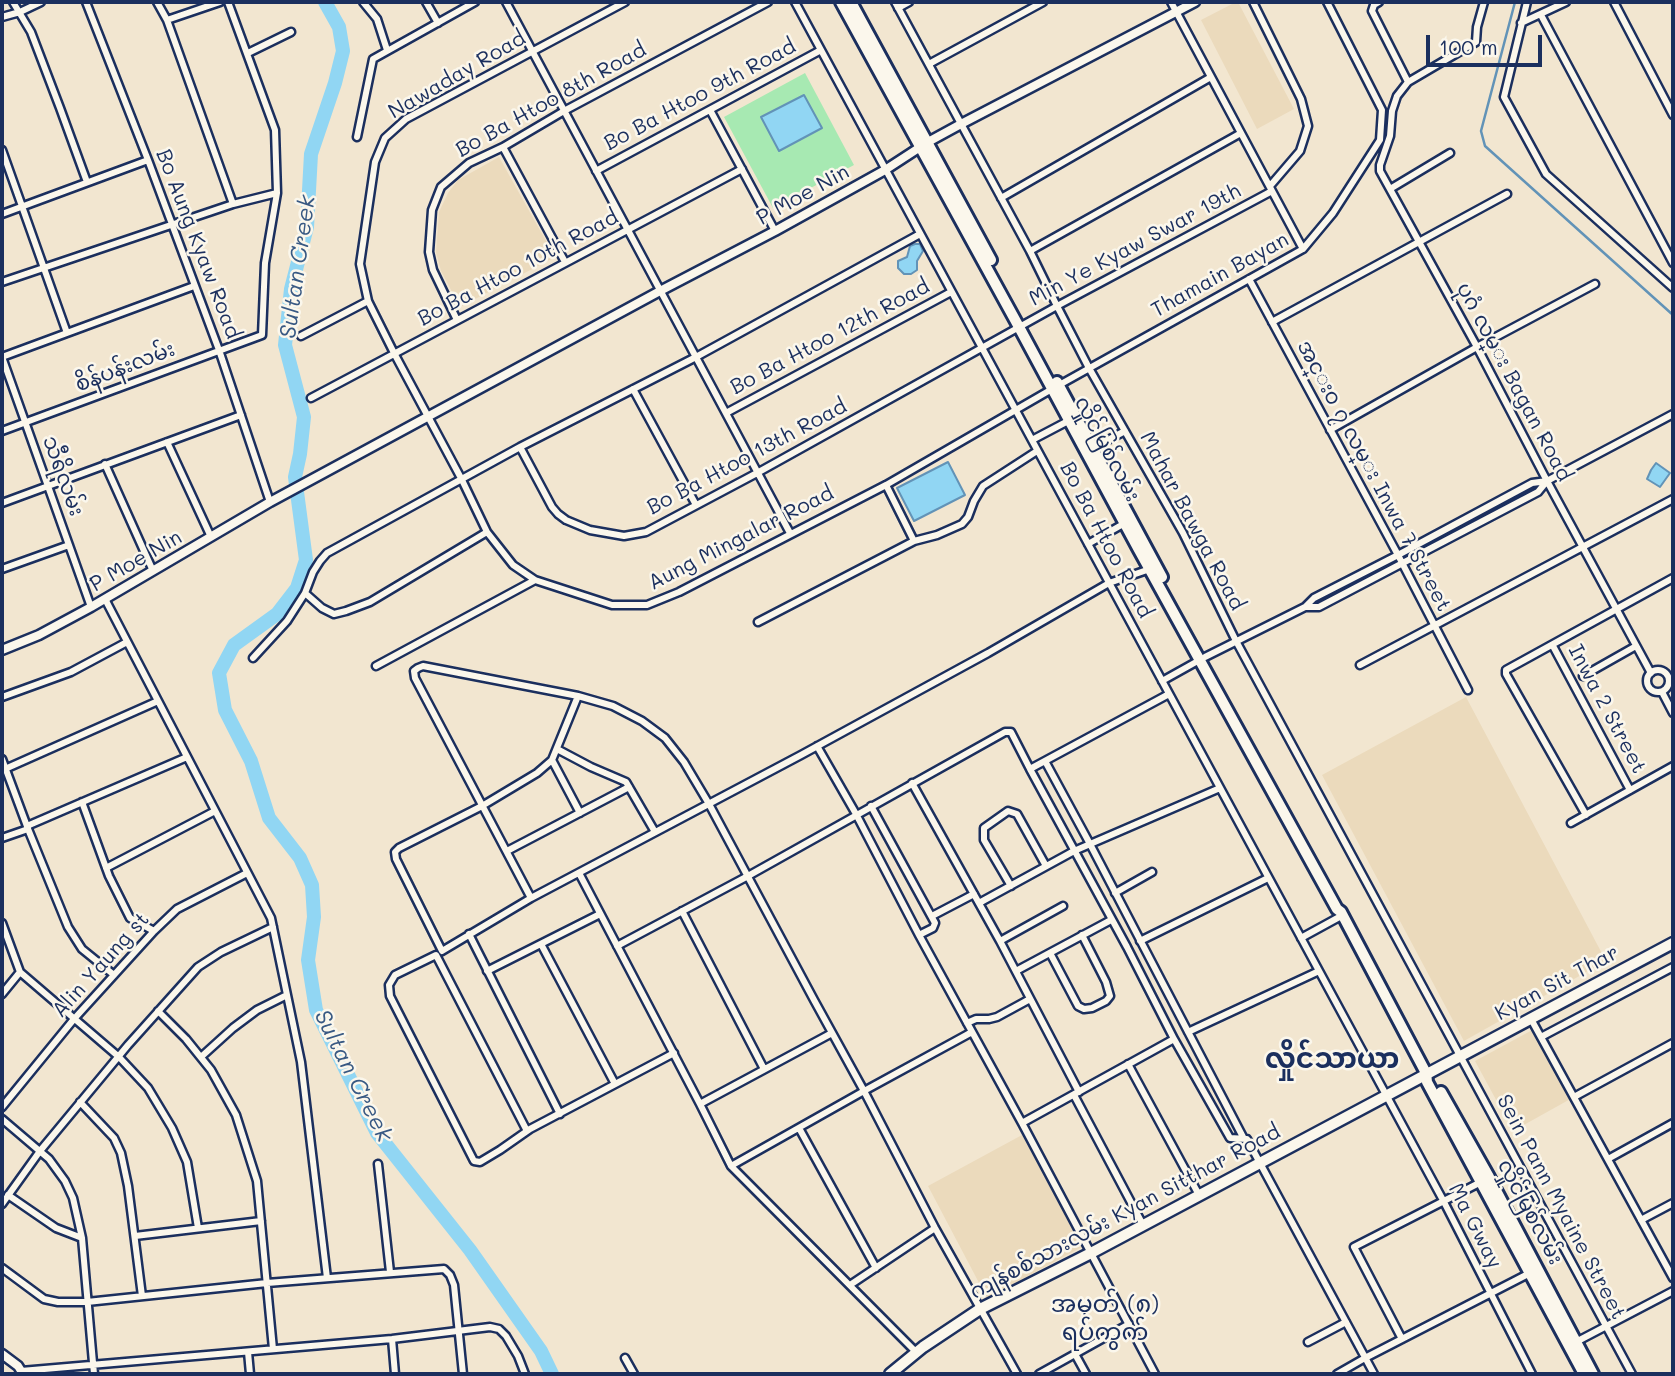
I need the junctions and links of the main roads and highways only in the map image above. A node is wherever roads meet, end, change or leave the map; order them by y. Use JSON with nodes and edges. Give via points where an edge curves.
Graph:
{"nodes":[{"id":1,"x":841,"y":2,"type":"edge"},
{"id":2,"x":851,"y":2,"type":"edge"},
{"id":3,"x":924,"y":145,"type":"junction"},
{"id":4,"x":1073,"y":419,"type":"junction"},
{"id":5,"x":1153,"y":568,"type":"junction"},
{"id":6,"x":1673,"y":943,"type":"edge"},
{"id":7,"x":1426,"y":1073,"type":"junction"},
{"id":8,"x":1573,"y":1343,"type":"junction"},
{"id":9,"x":890,"y":1374,"type":"edge"},
{"id":10,"x":1584,"y":1374,"type":"edge"},
{"id":11,"x":1593,"y":1374,"type":"edge"}],
"edges":[{"from":1,"to":3,"type":"main road","name":"လှိုင်မြစ်လမ်း"},
{"from":2,"to":3,"type":"main road","name":"လှိုင်မြစ်လမ်း"},
{"from":3,"to":4,"type":"main road","name":"လှိုင်မြစ်လမ်း"},
{"from":4,"to":5,"type":"main road","name":"လှိုင်မြစ်လမ်း"},
{"from":4,"to":5,"type":"main road","name":"လှိုင်မြစ်လမ်း","via":[[1093,448]]},
{"from":5,"to":7,"type":"main road","name":"လှိုင်မြစ်လမ်း","via":[[1342,907]]},
{"from":6,"to":7,"type":"main road","name":"Kyan Sit Thar"},
{"from":7,"to":8,"type":"main road","name":"လှိုင်မြစ်လမ်း"},
{"from":7,"to":9,"type":"main road","name":"ကျန်စစ်သားလမ်း Kyan Sitthar Road","via":[[981,1309]]},
{"from":8,"to":10,"type":"main road","name":"လှိုင်မြစ်လမ်း"},
{"from":8,"to":11,"type":"main road","name":"လှိုင်မြစ်လမ်း"}]}
